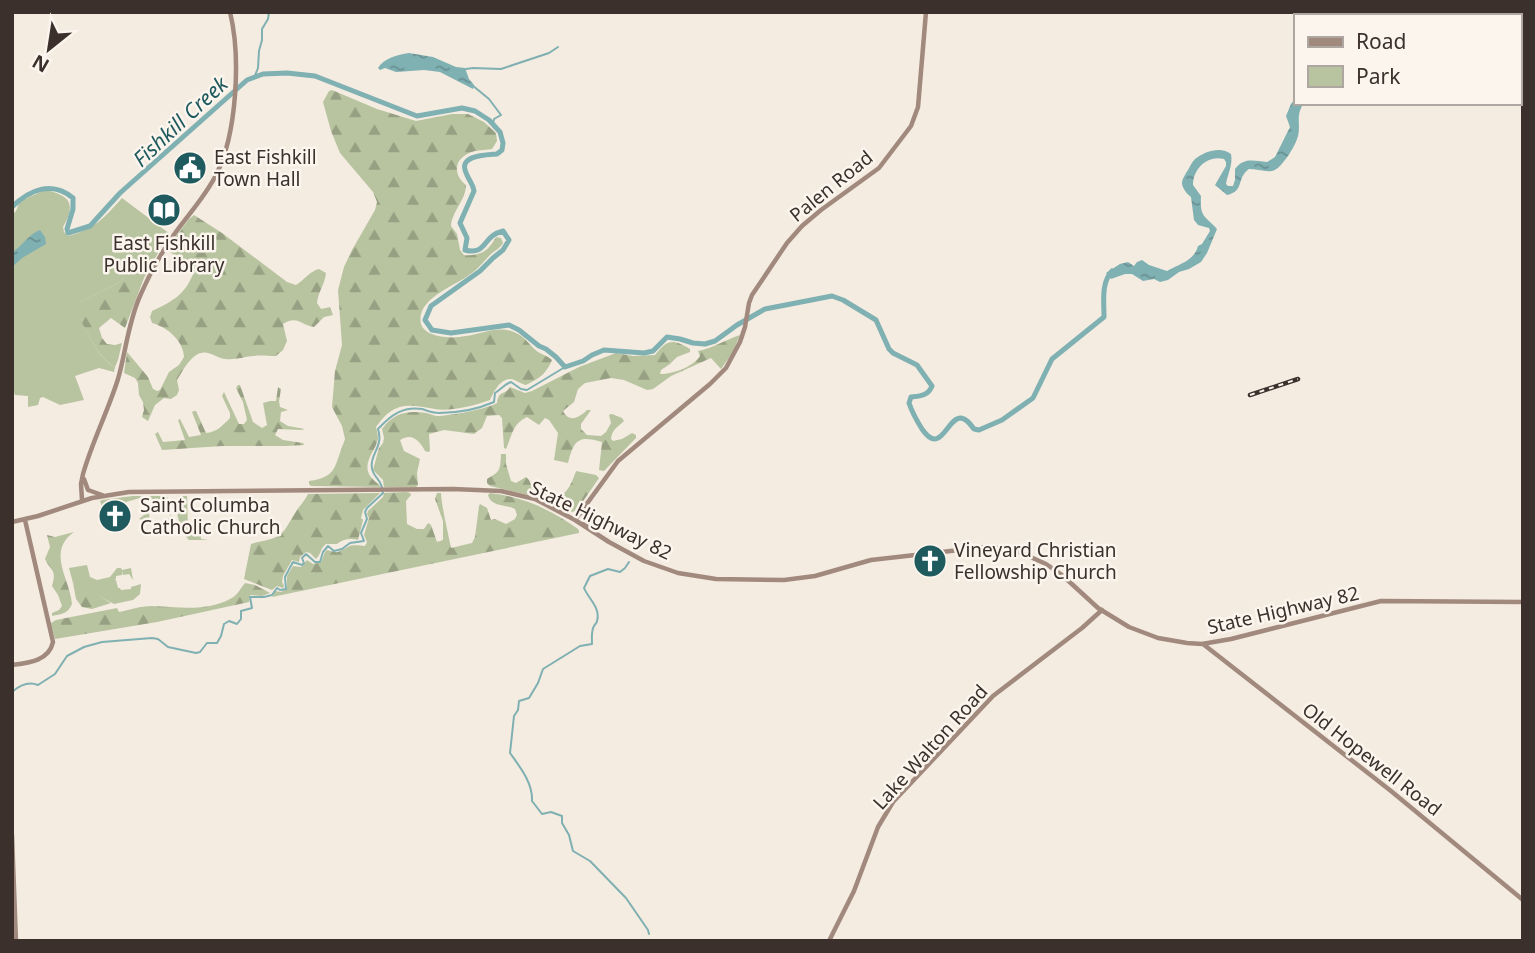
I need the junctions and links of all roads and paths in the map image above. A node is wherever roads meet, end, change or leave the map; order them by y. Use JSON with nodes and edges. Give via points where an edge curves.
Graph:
{"nodes":[{"id":1,"x":230,"y":12,"type":"edge"},
{"id":2,"x":926,"y":12,"type":"edge"},
{"id":3,"x":83,"y":476,"type":"junction"},
{"id":4,"x":103,"y":495,"type":"junction"},
{"id":5,"x":82,"y":500,"type":"junction"},
{"id":6,"x":585,"y":507,"type":"junction"},
{"id":7,"x":25,"y":520,"type":"junction"},
{"id":8,"x":575,"y":520,"type":"junction"},
{"id":9,"x":12,"y":522,"type":"edge"},
{"id":10,"x":587,"y":528,"type":"junction"},
{"id":11,"x":1523,"y":602,"type":"edge"},
{"id":12,"x":1102,"y":610,"type":"junction"},
{"id":13,"x":1202,"y":644,"type":"junction"},
{"id":14,"x":12,"y":665,"type":"edge"},
{"id":15,"x":12,"y":835,"type":"edge"},
{"id":16,"x":1523,"y":900,"type":"edge"},
{"id":17,"x":16,"y":941,"type":"edge"},
{"id":18,"x":829,"y":941,"type":"edge"}],
"edges":[{"from":1,"to":3,"type":"main road","via":[[234,79],[229,142],[217,173],[161,254],[140,295],[124,359]]},
{"from":2,"to":6,"type":"main road","name":"Palen Road","via":[[918,107],[911,126],[875,172],[791,238],[752,295],[733,357],[720,374],[618,461]]},
{"from":3,"to":4,"type":"main road","via":[[88,490]]},
{"from":3,"to":5,"type":"main road"},
{"from":4,"to":5,"type":"main road","name":"State Highway 82"},
{"from":4,"to":8,"type":"main road","name":"State Highway 82","via":[[481,489],[542,502]]},
{"from":5,"to":7,"type":"main road","name":"State Highway 82"},
{"from":6,"to":8,"type":"main road","name":"Palen Road"},
{"from":6,"to":10,"type":"main road"},
{"from":7,"to":9,"type":"main road","name":"State Highway 82"},
{"from":7,"to":14,"type":"main road","via":[[52,645],[40,659]]},
{"from":8,"to":10,"type":"main road","name":"State Highway 82"},
{"from":10,"to":12,"type":"main road","name":"State Highway 82","via":[[644,561],[716,579],[784,580],[871,560],[986,547],[1009,550],[1046,564]]},
{"from":11,"to":13,"type":"main road","name":"State Highway 82","via":[[1381,601]]},
{"from":12,"to":13,"type":"main road","name":"State Highway 82","via":[[1154,637]]},
{"from":12,"to":18,"type":"main road","name":"Lake Walton Road","via":[[993,696],[893,803],[878,827]]},
{"from":13,"to":16,"type":"main road","name":"Old Hopewell Road"},
{"from":15,"to":17,"type":"main road"}]}
